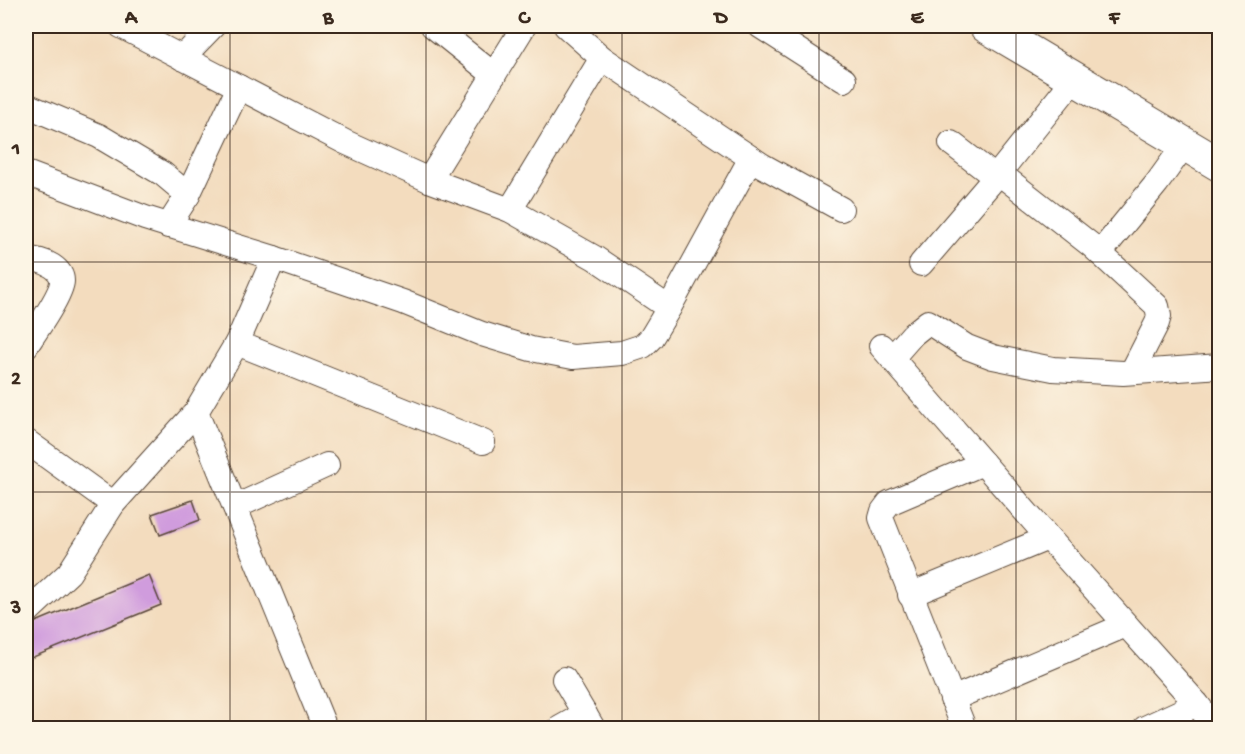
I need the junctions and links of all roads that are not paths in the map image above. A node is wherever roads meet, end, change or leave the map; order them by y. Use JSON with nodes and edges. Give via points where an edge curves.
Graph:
{"nodes":[{"id":1,"x":121,"y":26,"type":"edge"},
{"id":2,"x":213,"y":26,"type":"edge"},
{"id":3,"x":433,"y":26,"type":"edge"},
{"id":4,"x":524,"y":26,"type":"edge"},
{"id":5,"x":566,"y":26,"type":"edge"},
{"id":6,"x":760,"y":26,"type":"edge"},
{"id":7,"x":986,"y":26,"type":"edge"},
{"id":8,"x":182,"y":58,"type":"junction"},
{"id":9,"x":602,"y":58,"type":"junction"},
{"id":10,"x":494,"y":75,"type":"junction"},
{"id":11,"x":1074,"y":79,"type":"junction"},
{"id":12,"x":844,"y":80,"type":"dead end"},
{"id":13,"x":239,"y":87,"type":"junction"},
{"id":14,"x":26,"y":105,"type":"edge"},
{"id":15,"x":951,"y":143,"type":"dead end"},
{"id":16,"x":1185,"y":144,"type":"junction"},
{"id":17,"x":750,"y":158,"type":"junction"},
{"id":18,"x":1220,"y":165,"type":"edge"},
{"id":19,"x":26,"y":173,"type":"edge"},
{"id":20,"x":997,"y":175,"type":"junction"},
{"id":21,"x":429,"y":180,"type":"junction"},
{"id":22,"x":188,"y":195,"type":"junction"},
{"id":23,"x":841,"y":209,"type":"dead end"},
{"id":24,"x":510,"y":210,"type":"junction"},
{"id":25,"x":168,"y":226,"type":"junction"},
{"id":26,"x":1100,"y":253,"type":"junction"},
{"id":27,"x":274,"y":258,"type":"junction"},
{"id":28,"x":26,"y":259,"type":"edge"},
{"id":29,"x":921,"y":264,"type":"dead end"},
{"id":30,"x":669,"y":308,"type":"junction"},
{"id":31,"x":237,"y":343,"type":"junction"},
{"id":32,"x":26,"y":346,"type":"edge"},
{"id":33,"x":1220,"y":366,"type":"edge"},
{"id":34,"x":1132,"y":372,"type":"junction"},
{"id":35,"x":196,"y":412,"type":"junction"},
{"id":36,"x":26,"y":441,"type":"edge"},
{"id":37,"x":483,"y":442,"type":"dead end"},
{"id":38,"x":983,"y":463,"type":"junction"},
{"id":39,"x":327,"y":465,"type":"dead end"},
{"id":40,"x":113,"y":504,"type":"junction"},
{"id":41,"x":235,"y":507,"type":"junction"},
{"id":42,"x":1048,"y":538,"type":"junction"},
{"id":43,"x":910,"y":595,"type":"junction"},
{"id":44,"x":26,"y":613,"type":"edge"},
{"id":45,"x":1126,"y":625,"type":"junction"},
{"id":46,"x":564,"y":679,"type":"dead end"},
{"id":47,"x":952,"y":699,"type":"junction"},
{"id":48,"x":1197,"y":704,"type":"junction"},
{"id":49,"x":589,"y":721,"type":"edge"},
{"id":50,"x":1169,"y":723,"type":"edge"},
{"id":51,"x":325,"y":729,"type":"edge"},
{"id":52,"x":560,"y":729,"type":"edge"},
{"id":53,"x":964,"y":729,"type":"edge"},
{"id":54,"x":1145,"y":729,"type":"edge"},
{"id":55,"x":1216,"y":729,"type":"edge"}],
"edges":[{"from":1,"to":8,"type":"street"},
{"from":2,"to":8,"type":"street"},
{"from":3,"to":10,"type":"street"},
{"from":4,"to":10,"type":"street"},
{"from":5,"to":9,"type":"street"},
{"from":6,"to":12,"type":"street"},
{"from":7,"to":11,"type":"main road"},
{"from":8,"to":13,"type":"street"},
{"from":9,"to":17,"type":"street"},
{"from":9,"to":24,"type":"street"},
{"from":10,"to":21,"type":"street"},
{"from":11,"to":16,"type":"main road"},
{"from":11,"to":20,"type":"street"},
{"from":13,"to":21,"type":"street"},
{"from":13,"to":22,"type":"street"},
{"from":14,"to":22,"type":"street","via":[[99,136],[163,174]]},
{"from":15,"to":20,"type":"street"},
{"from":16,"to":18,"type":"main road"},
{"from":16,"to":26,"type":"street"},
{"from":17,"to":23,"type":"street"},
{"from":17,"to":30,"type":"street"},
{"from":19,"to":25,"type":"street"},
{"from":20,"to":26,"type":"street"},
{"from":20,"to":29,"type":"street"},
{"from":21,"to":24,"type":"street"},
{"from":22,"to":25,"type":"street"},
{"from":24,"to":30,"type":"street","via":[[595,258]]},
{"from":25,"to":27,"type":"street"},
{"from":26,"to":34,"type":"street","via":[[1157,306],[1158,323]]},
{"from":27,"to":30,"type":"street","via":[[482,334],[573,357],[622,353],[643,346]]},
{"from":27,"to":31,"type":"street"},
{"from":28,"to":32,"type":"street","via":[[44,261],[57,269],[62,284]]},
{"from":31,"to":35,"type":"street"},
{"from":31,"to":37,"type":"street"},
{"from":33,"to":34,"type":"street"},
{"from":34,"to":38,"type":"street","via":[[1053,369],[993,357],[967,347],[928,322],[887,352]]},
{"from":35,"to":40,"type":"street"},
{"from":35,"to":41,"type":"street"},
{"from":36,"to":40,"type":"street"},
{"from":38,"to":42,"type":"street"},
{"from":38,"to":43,"type":"street","via":[[889,503],[883,511],[882,525]]},
{"from":39,"to":41,"type":"street"},
{"from":40,"to":44,"type":"street","via":[[69,573]]},
{"from":41,"to":51,"type":"street"},
{"from":42,"to":43,"type":"street"},
{"from":42,"to":45,"type":"street"},
{"from":43,"to":47,"type":"street"},
{"from":45,"to":47,"type":"street"},
{"from":45,"to":48,"type":"street"},
{"from":46,"to":49,"type":"street"},
{"from":47,"to":53,"type":"street"},
{"from":48,"to":50,"type":"street"},
{"from":48,"to":55,"type":"street"},
{"from":49,"to":52,"type":"street"},
{"from":50,"to":54,"type":"street"}]}
